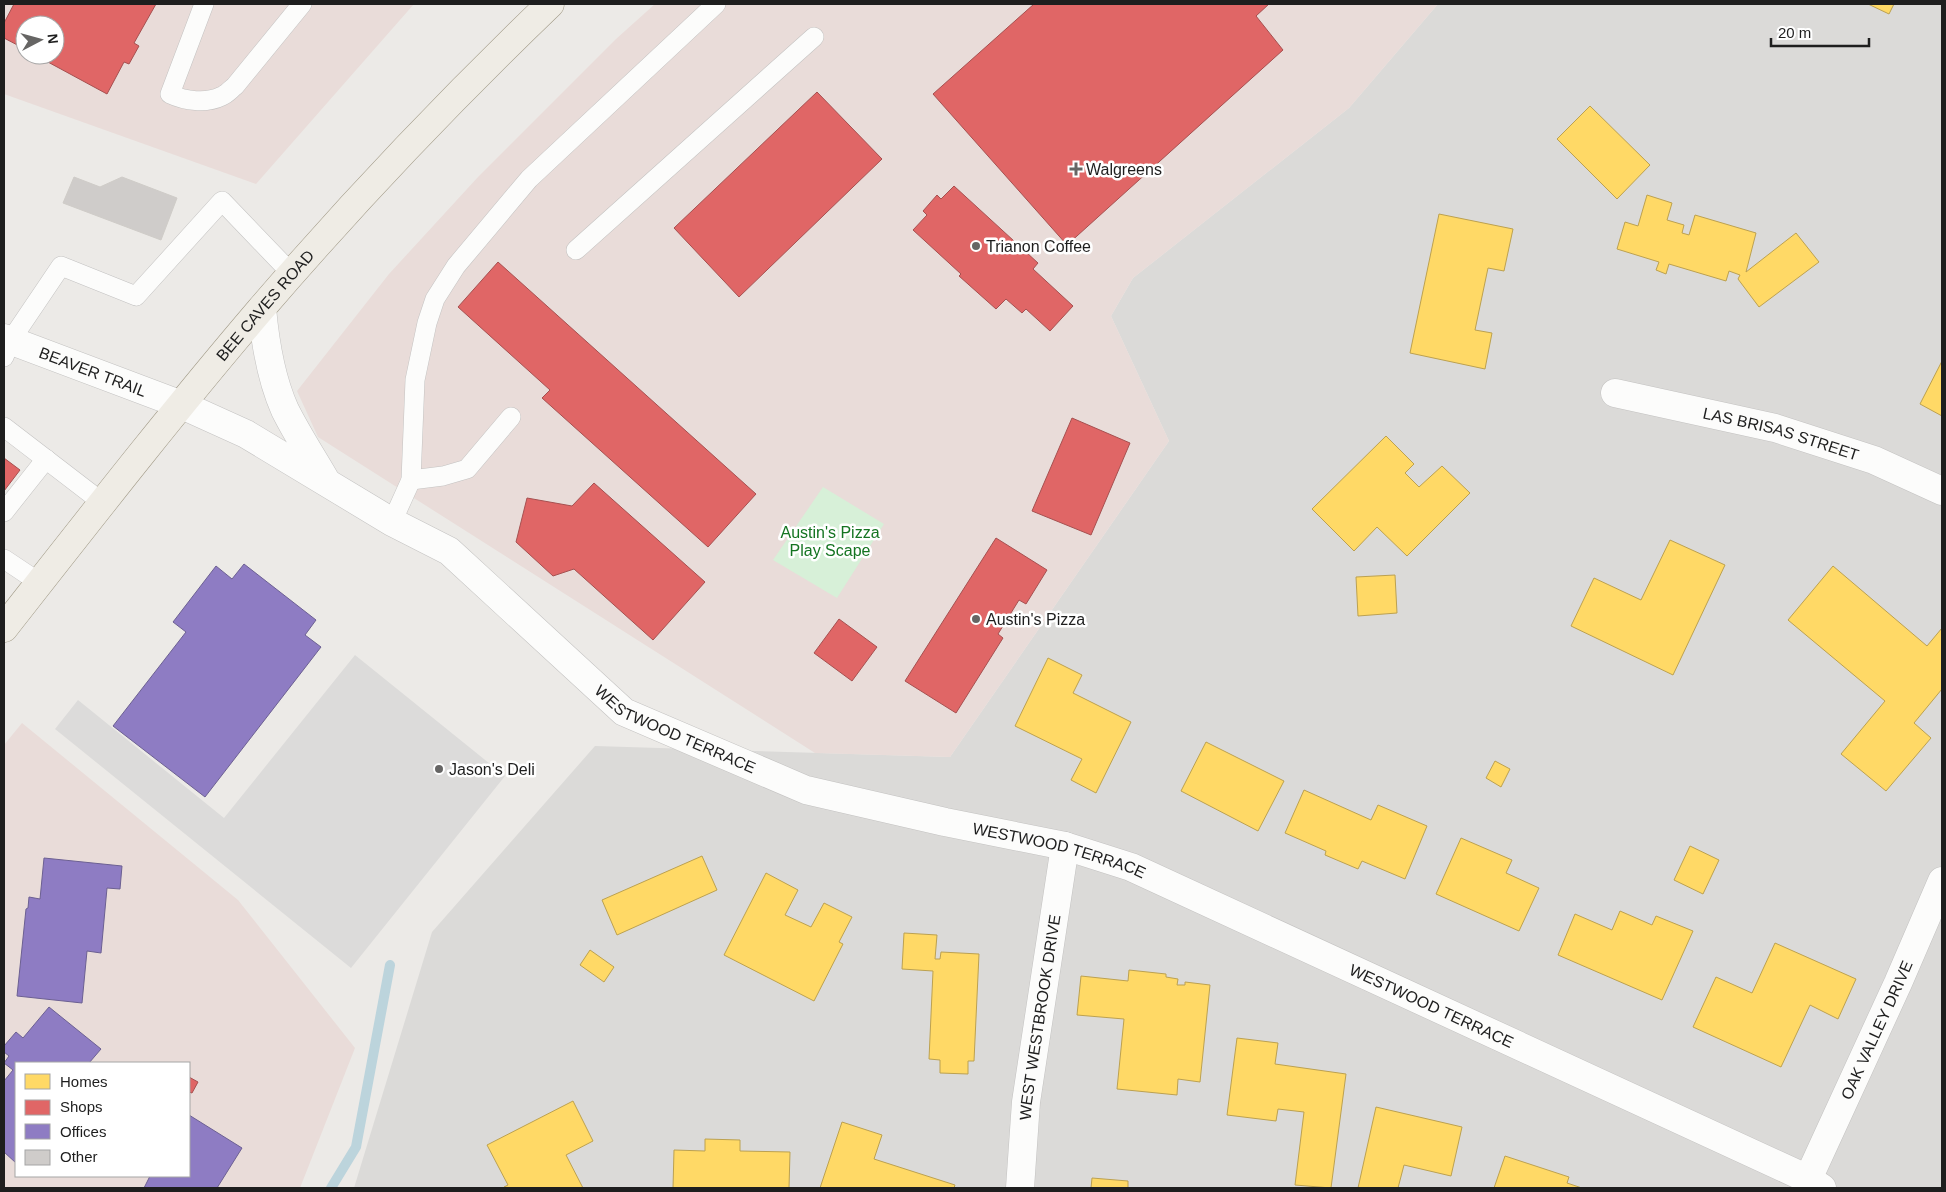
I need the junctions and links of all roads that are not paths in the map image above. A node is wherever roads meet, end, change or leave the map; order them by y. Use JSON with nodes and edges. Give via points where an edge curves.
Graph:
{"nodes":[{"id":1,"x":204,"y":4,"type":"edge"},
{"id":2,"x":302,"y":4,"type":"edge"},
{"id":3,"x":716,"y":4,"type":"edge"},
{"id":4,"x":544,"y":5,"type":"edge"},
{"id":5,"x":814,"y":37,"type":"dead end"},
{"id":6,"x":576,"y":250,"type":"dead end"},
{"id":7,"x":292,"y":274,"type":"junction"},
{"id":8,"x":262,"y":308,"type":"junction"},
{"id":9,"x":6,"y":345,"type":"edge"},
{"id":10,"x":1615,"y":393,"type":"dead end"},
{"id":11,"x":182,"y":405,"type":"junction"},
{"id":12,"x":511,"y":417,"type":"dead end"},
{"id":13,"x":4,"y":427,"type":"edge"},
{"id":14,"x":46,"y":460,"type":"junction"},
{"id":15,"x":411,"y":480,"type":"junction"},
{"id":16,"x":328,"y":484,"type":"junction"},
{"id":17,"x":1942,"y":491,"type":"edge"},
{"id":18,"x":103,"y":503,"type":"junction"},
{"id":19,"x":4,"y":512,"type":"edge"},
{"id":20,"x":392,"y":522,"type":"junction"},
{"id":21,"x":4,"y":559,"type":"edge"},
{"id":22,"x":40,"y":583,"type":"junction"},
{"id":23,"x":4,"y":628,"type":"edge"},
{"id":24,"x":1065,"y":846,"type":"junction"},
{"id":25,"x":1942,"y":881,"type":"edge"},
{"id":26,"x":1815,"y":1184,"type":"edge"},
{"id":27,"x":1020,"y":1188,"type":"edge"}],
"edges":[{"from":1,"to":2,"type":"lane","via":[[170,94],[181,99],[199,101],[222,96],[235,86]]},
{"from":3,"to":15,"type":"lane","via":[[529,178],[456,266],[435,299],[427,323],[416,380]]},
{"from":4,"to":7,"type":"main road","name":"BEE CAVES ROAD"},
{"from":5,"to":6,"type":"lane"},
{"from":7,"to":8,"type":"main road","name":"BEE CAVES ROAD"},
{"from":7,"to":9,"type":"lane","via":[[222,201],[136,296],[61,266]]},
{"from":8,"to":11,"type":"main road","name":"BEE CAVES ROAD"},
{"from":8,"to":16,"type":"street","name":"WESTWOOD TERRACE","via":[[274,377],[285,409]]},
{"from":9,"to":11,"type":"street","name":"BEAVER TRAIL"},
{"from":10,"to":17,"type":"street","name":"LAS BRISAS STREET","via":[[1774,428],[1874,460]]},
{"from":11,"to":16,"type":"street","name":"WESTWOOD TERRACE","via":[[246,434]]},
{"from":11,"to":18,"type":"main road","name":"BEE CAVES ROAD"},
{"from":12,"to":15,"type":"lane","via":[[467,468],[444,476]]},
{"from":13,"to":14,"type":"lane"},
{"from":14,"to":18,"type":"lane"},
{"from":14,"to":19,"type":"lane"},
{"from":15,"to":20,"type":"lane"},
{"from":16,"to":20,"type":"street","name":"WESTWOOD TERRACE"},
{"from":18,"to":22,"type":"main road","name":"BEE CAVES ROAD"},
{"from":20,"to":24,"type":"street","name":"WESTWOOD TERRACE","via":[[449,551],[624,712],[806,790]]},
{"from":21,"to":22,"type":"lane"},
{"from":22,"to":23,"type":"main road","name":"BEE CAVES ROAD"},
{"from":24,"to":26,"type":"street","name":"WESTWOOD TERRACE","via":[[1131,867]]},
{"from":24,"to":27,"type":"street","name":"WEST WESTBROOK DRIVE","via":[[1026,1102]]},
{"from":25,"to":26,"type":"street","name":"OAK VALLEY DRIVE"}]}
